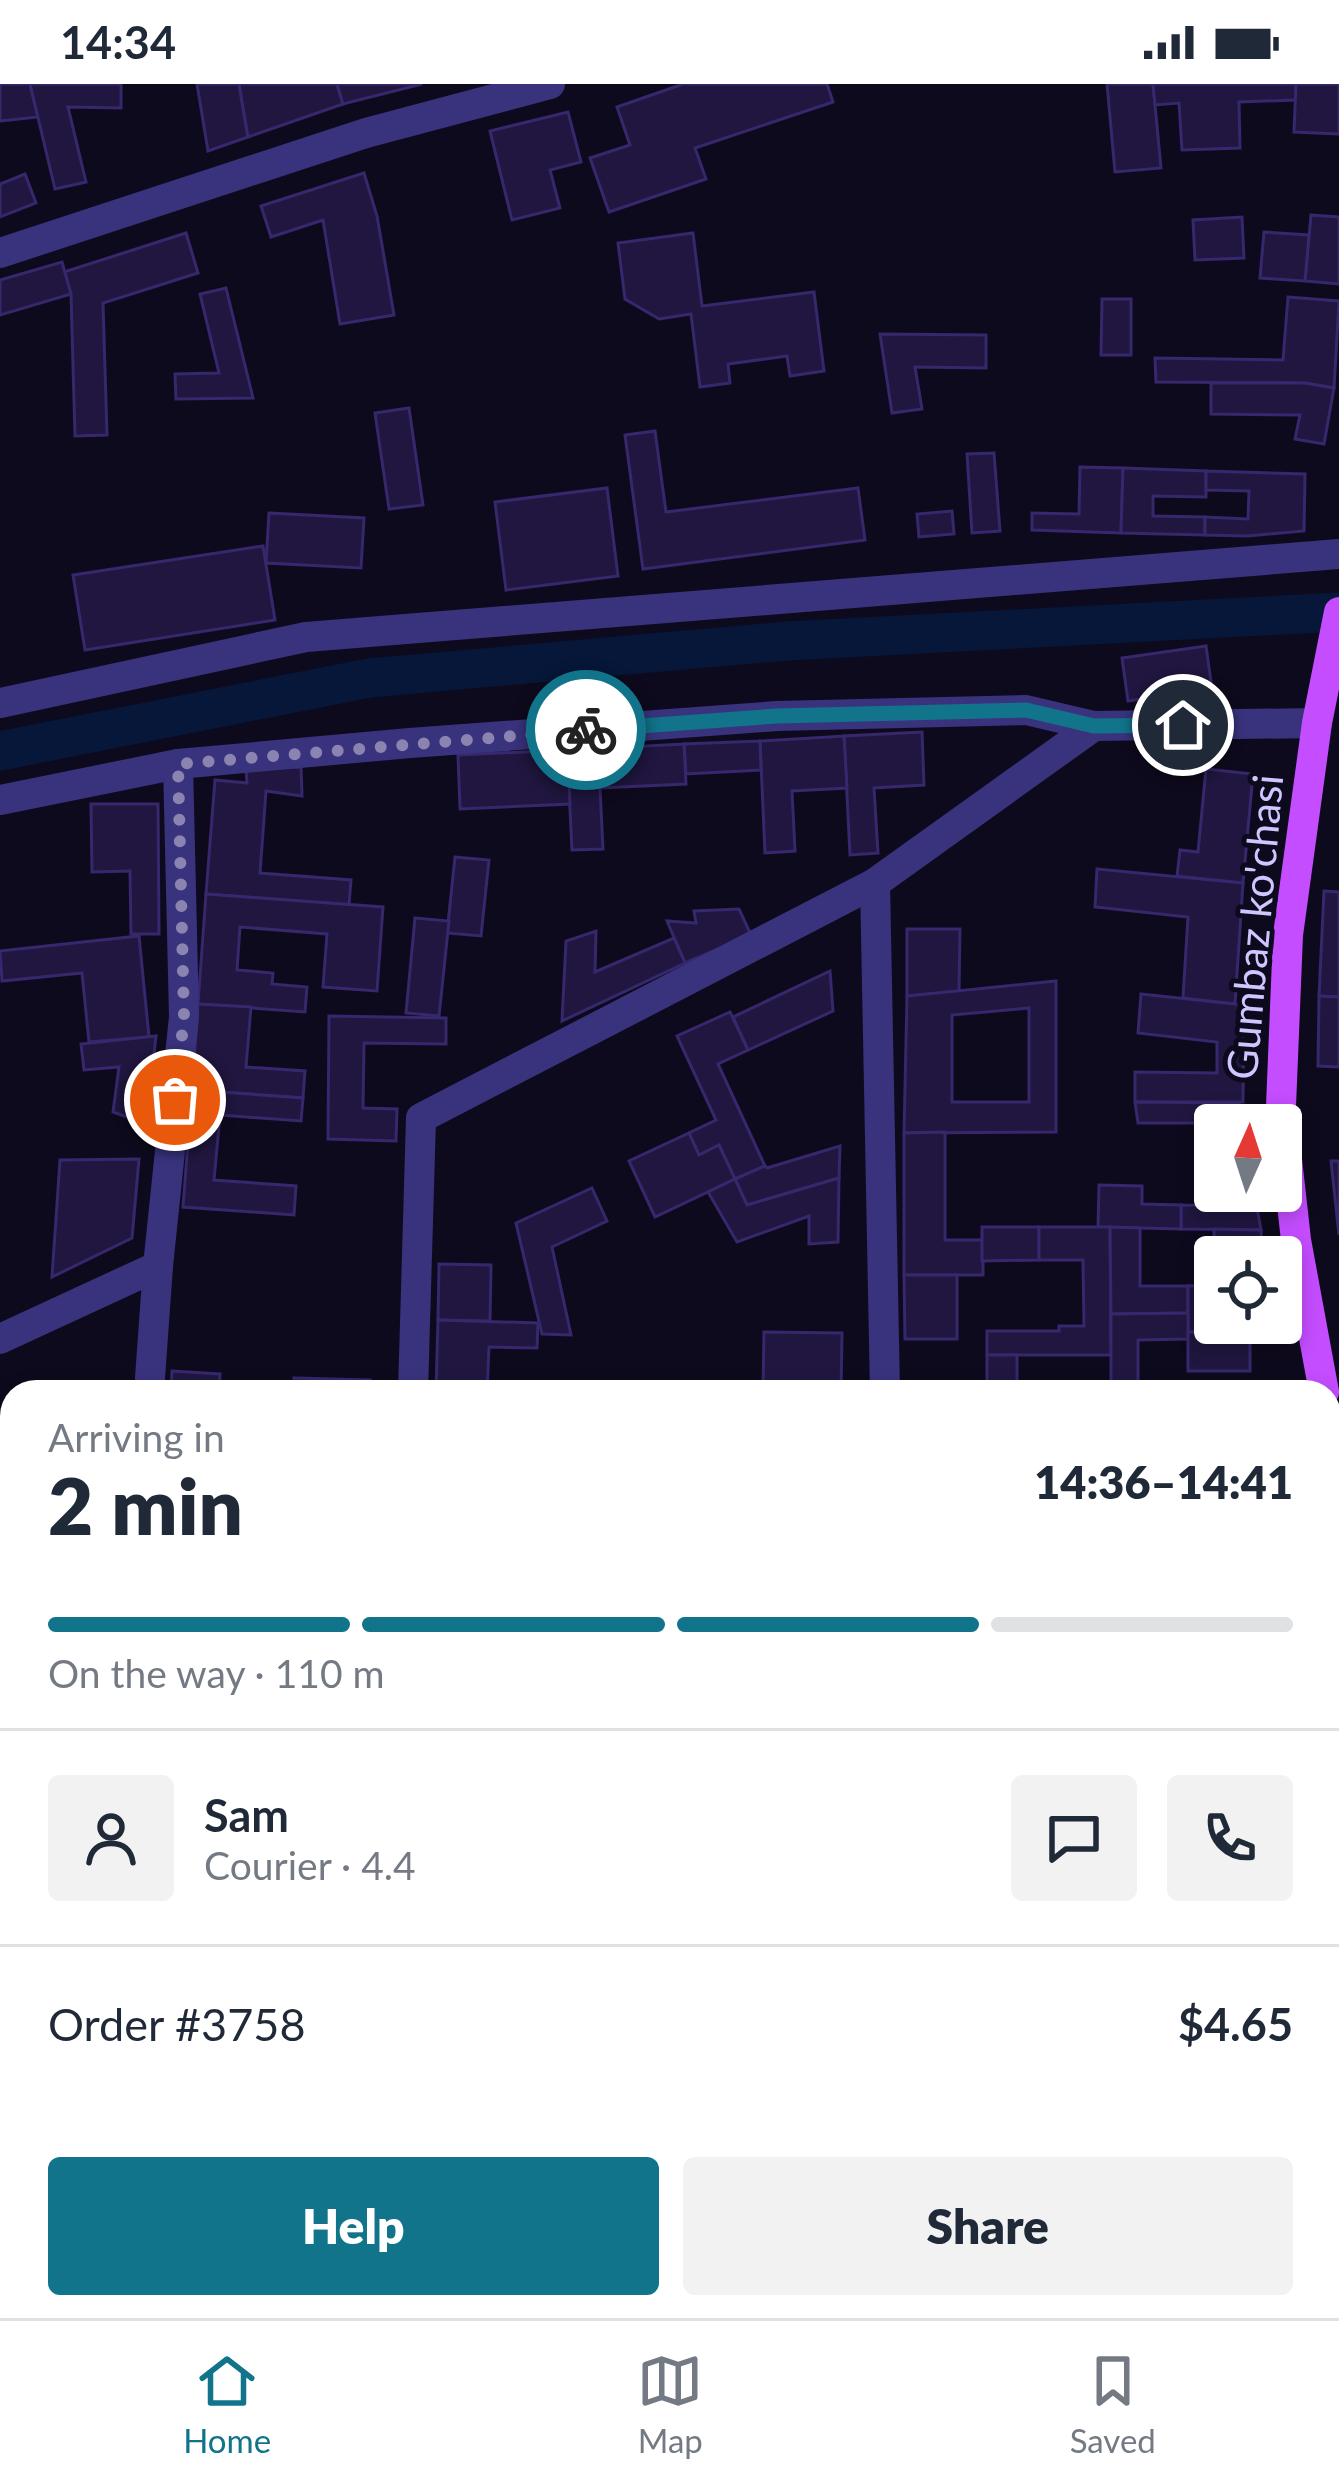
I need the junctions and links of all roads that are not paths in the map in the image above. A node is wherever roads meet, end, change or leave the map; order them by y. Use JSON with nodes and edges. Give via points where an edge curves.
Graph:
{"nodes":[{"id":1,"x":550,"y":84,"type":"edge"},
{"id":2,"x":0,"y":253,"type":"edge"},
{"id":3,"x":1339,"y":554,"type":"edge"},
{"id":4,"x":1339,"y":612,"type":"edge"},
{"id":5,"x":0,"y":703,"type":"edge"},
{"id":6,"x":1317,"y":723,"type":"junction"},
{"id":7,"x":1094,"y":726,"type":"junction"},
{"id":8,"x":178,"y":764,"type":"junction"},
{"id":9,"x":0,"y":800,"type":"edge"},
{"id":10,"x":875,"y":884,"type":"junction"},
{"id":11,"x":158,"y":1266,"type":"junction"},
{"id":12,"x":0,"y":1339,"type":"edge"},
{"id":13,"x":150,"y":1380,"type":"edge"},
{"id":14,"x":413,"y":1380,"type":"edge"},
{"id":15,"x":885,"y":1380,"type":"edge"},
{"id":16,"x":1322,"y":1380,"type":"edge"}],
"edges":[{"from":1,"to":2,"type":"street","via":[[366,133]]},
{"from":3,"to":5,"type":"street","via":[[306,637]]},
{"from":4,"to":6,"type":"main road","name":"Gumbaz ko'chasi"},
{"from":6,"to":7,"type":"street"},
{"from":6,"to":16,"type":"main road","name":"Gumbaz ko'chasi","via":[[1288,935],[1281,1106]]},
{"from":7,"to":8,"type":"street","via":[[1026,710],[777,716]]},
{"from":7,"to":10,"type":"street"},
{"from":8,"to":9,"type":"street"},
{"from":8,"to":11,"type":"street","via":[[184,1017]]},
{"from":10,"to":14,"type":"street","via":[[421,1118]]},
{"from":10,"to":15,"type":"street"},
{"from":11,"to":12,"type":"street"},
{"from":11,"to":13,"type":"street"}]}
